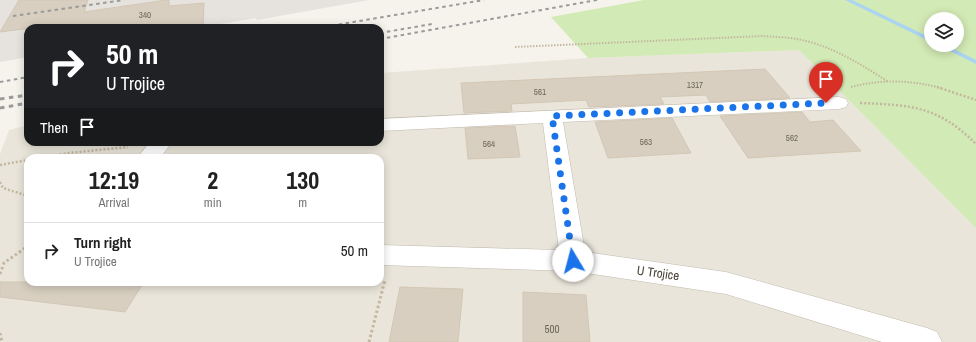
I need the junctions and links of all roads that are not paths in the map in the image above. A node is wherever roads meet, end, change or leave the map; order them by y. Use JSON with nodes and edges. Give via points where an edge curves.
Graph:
{"nodes":[{"id":1,"x":839,"y":103,"type":"road end"},
{"id":2,"x":552,"y":116,"type":"junction"},
{"id":3,"x":384,"y":125,"type":"edge"},
{"id":4,"x":385,"y":256,"type":"edge"},
{"id":5,"x":573,"y":261,"type":"junction"},
{"id":6,"x":927,"y":342,"type":"edge"}],
"edges":[{"from":1,"to":2,"type":"street"},
{"from":2,"to":3,"type":"street"},
{"from":2,"to":5,"type":"street"},
{"from":4,"to":5,"type":"street","name":"U Trojice"},
{"from":5,"to":6,"type":"street","name":"U Trojice","via":[[726,283]]}]}
